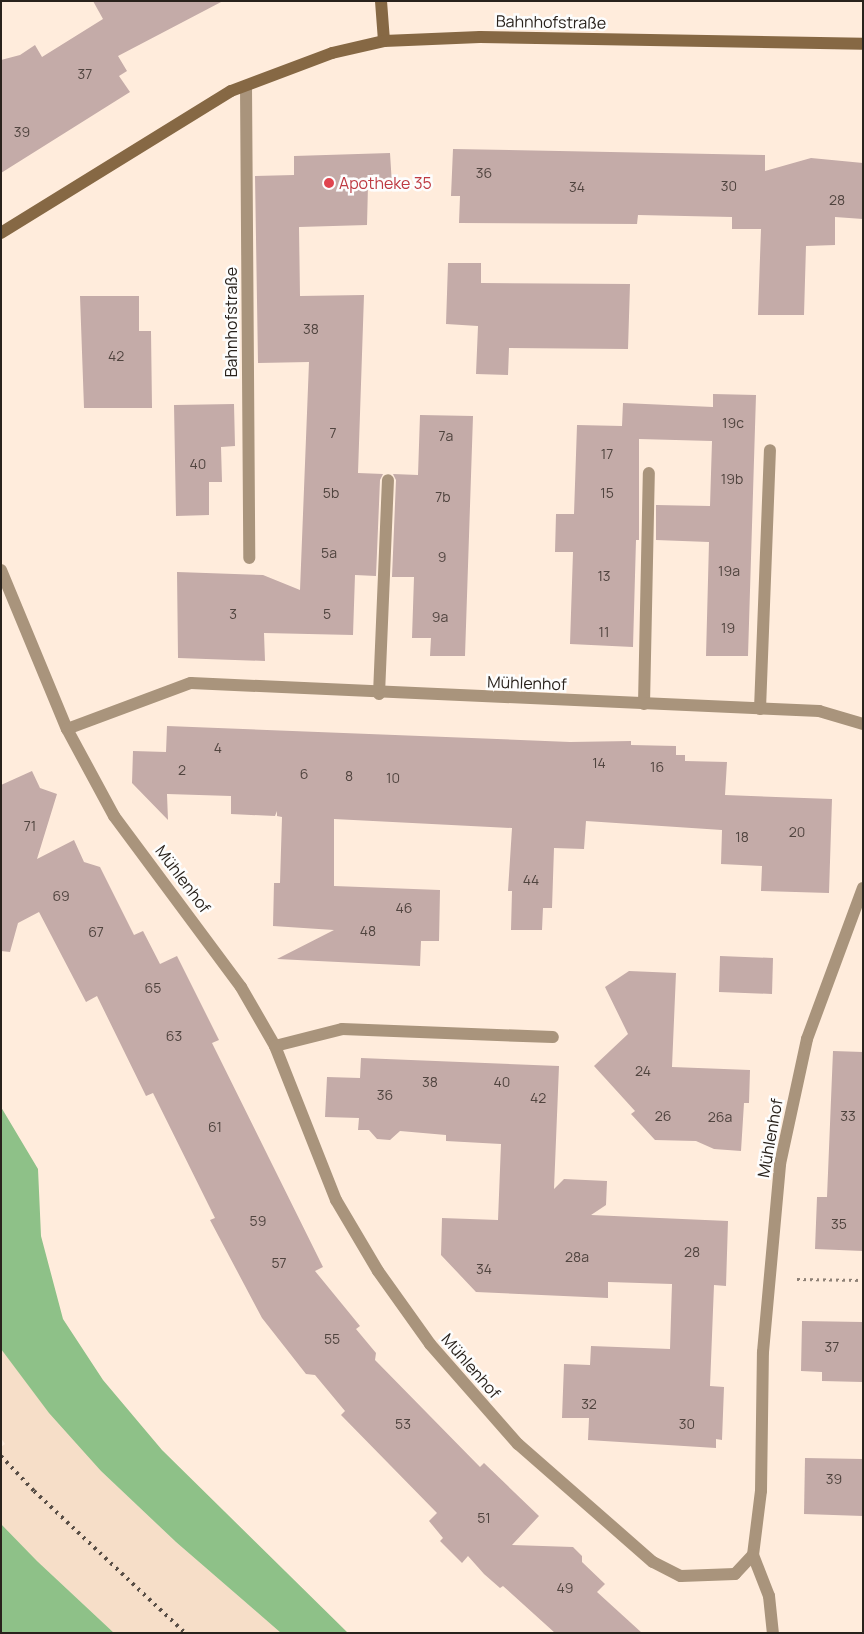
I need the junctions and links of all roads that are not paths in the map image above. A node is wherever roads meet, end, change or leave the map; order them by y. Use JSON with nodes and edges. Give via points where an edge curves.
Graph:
{"nodes":[{"id":1,"x":381,"y":1,"type":"edge"},
{"id":2,"x":384,"y":41,"type":"junction"},
{"id":3,"x":863,"y":44,"type":"edge"},
{"id":4,"x":246,"y":86,"type":"junction"},
{"id":5,"x":1,"y":233,"type":"edge"},
{"id":6,"x":770,"y":450,"type":"dead end"},
{"id":7,"x":649,"y":473,"type":"dead end"},
{"id":8,"x":388,"y":480,"type":"dead end"},
{"id":9,"x":249,"y":558,"type":"dead end"},
{"id":10,"x":1,"y":570,"type":"edge"},
{"id":11,"x":380,"y":694,"type":"junction"},
{"id":12,"x":644,"y":704,"type":"junction"},
{"id":13,"x":760,"y":709,"type":"junction"},
{"id":14,"x":863,"y":724,"type":"edge"},
{"id":15,"x":68,"y":729,"type":"junction"},
{"id":16,"x":863,"y":888,"type":"edge"},
{"id":17,"x":553,"y":1037,"type":"dead end"},
{"id":18,"x":276,"y":1046,"type":"junction"},
{"id":19,"x":753,"y":1555,"type":"junction"},
{"id":20,"x":773,"y":1633,"type":"edge"}],
"edges":[{"from":1,"to":2,"type":"street"},
{"from":2,"to":3,"type":"street","name":"Bahnhofstraße","via":[[480,37]]},
{"from":2,"to":4,"type":"street","name":"Bahnhofstraße","via":[[332,53]]},
{"from":4,"to":5,"type":"street","name":"Bahnhofstraße","via":[[231,91]]},
{"from":4,"to":9,"type":"street","name":"Bahnhofstraße"},
{"from":6,"to":13,"type":"street"},
{"from":7,"to":12,"type":"street"},
{"from":8,"to":11,"type":"street"},
{"from":10,"to":15,"type":"street","name":"Mühlenhof"},
{"from":11,"to":12,"type":"street","name":"Mühlenhof"},
{"from":11,"to":15,"type":"street","name":"Mühlenhof","via":[[191,683]]},
{"from":12,"to":13,"type":"street","name":"Mühlenhof"},
{"from":13,"to":14,"type":"street","name":"Mühlenhof","via":[[819,711]]},
{"from":15,"to":18,"type":"street","name":"Mühlenhof","via":[[114,816],[241,987]]},
{"from":16,"to":19,"type":"street","name":"Mühlenhof","via":[[806,1039],[780,1164],[768,1278],[761,1491]]},
{"from":17,"to":18,"type":"street","via":[[342,1029]]},
{"from":18,"to":19,"type":"street","name":"Mühlenhof","via":[[336,1200],[378,1271],[430,1344],[518,1444],[653,1562],[681,1576],[735,1574]]},
{"from":19,"to":20,"type":"street","name":"Mühlenhof","via":[[769,1596]]}]}
